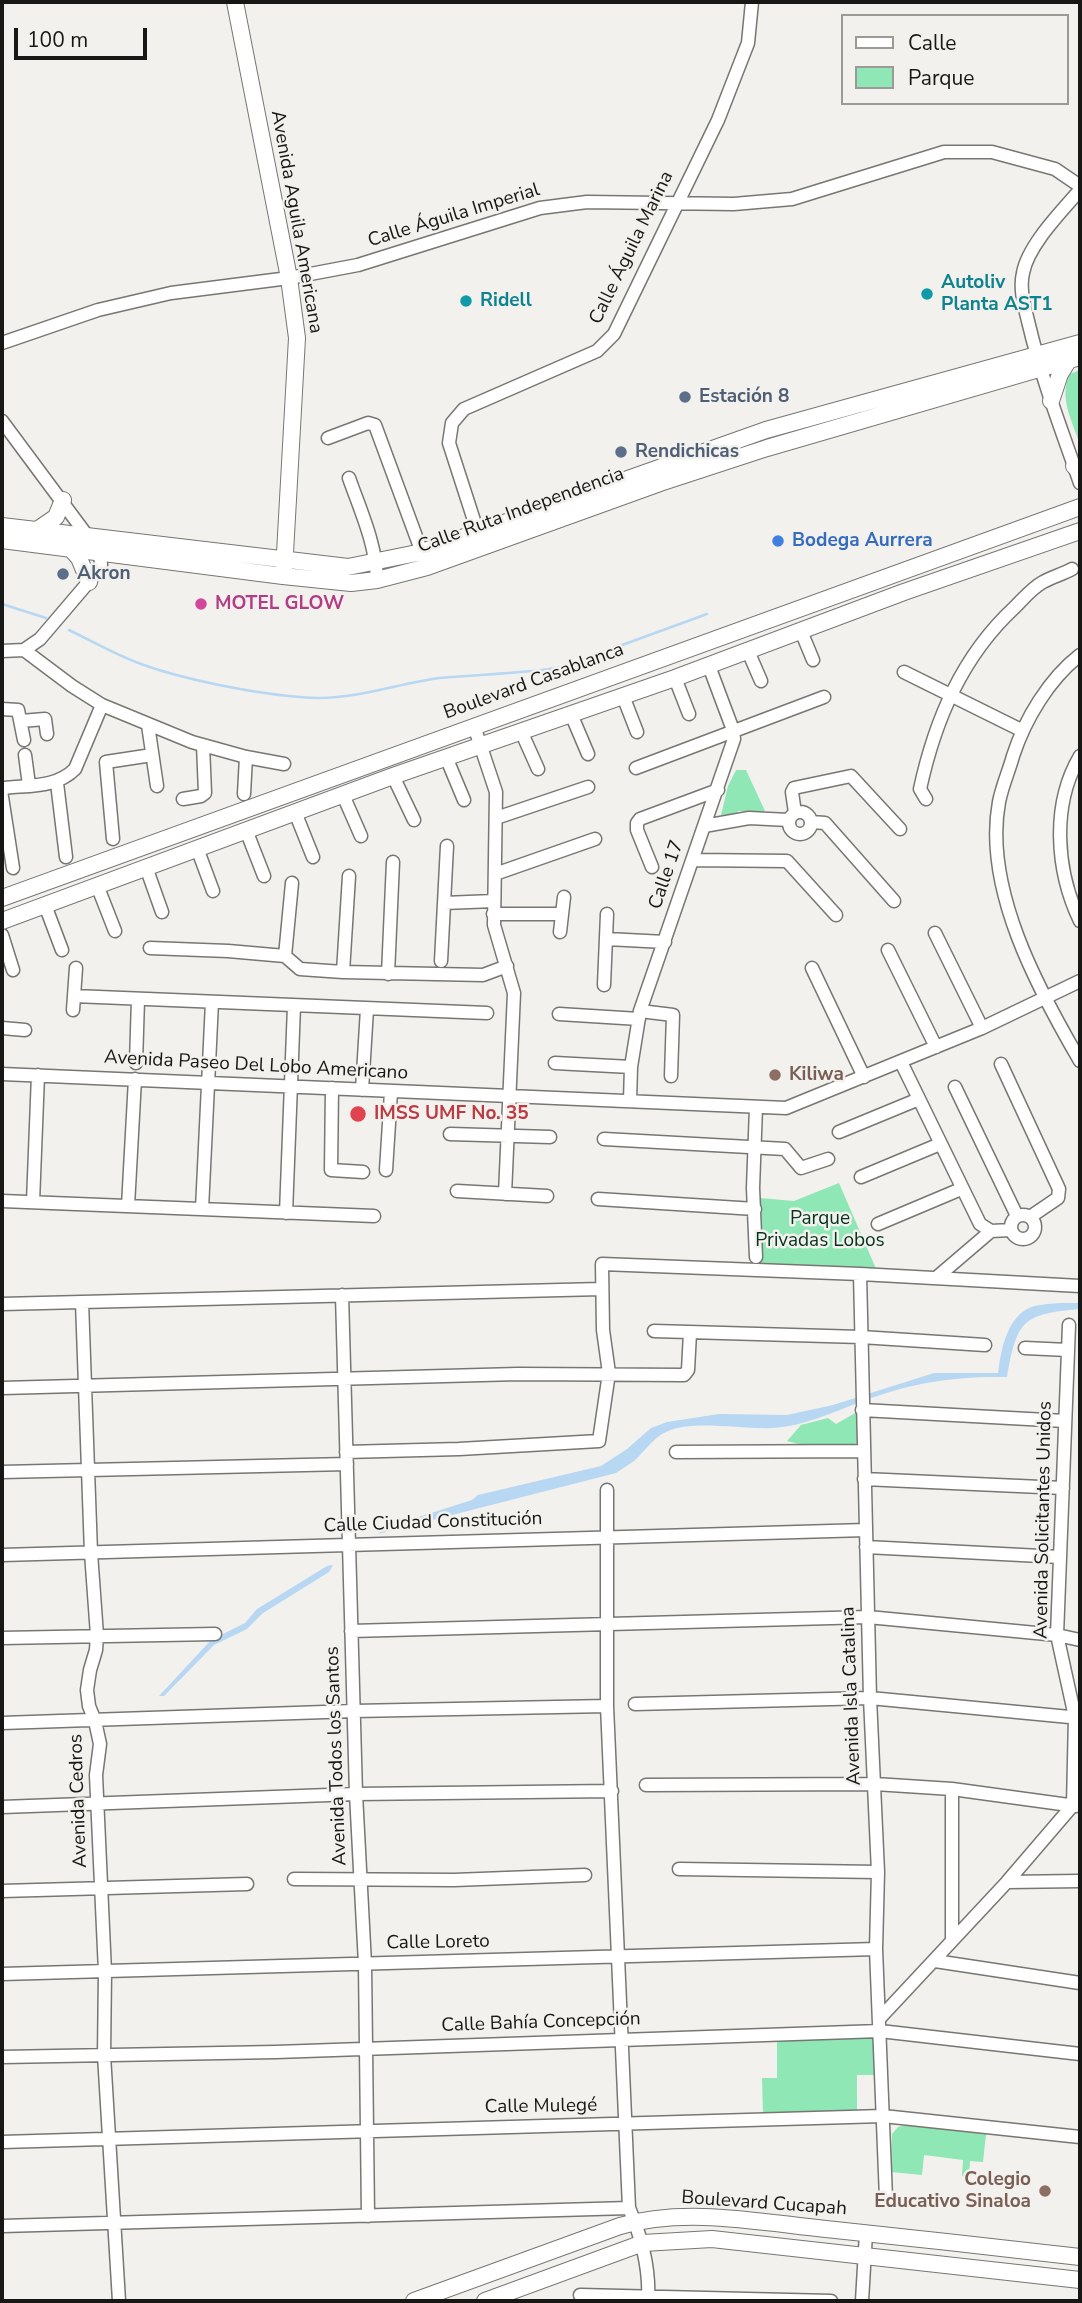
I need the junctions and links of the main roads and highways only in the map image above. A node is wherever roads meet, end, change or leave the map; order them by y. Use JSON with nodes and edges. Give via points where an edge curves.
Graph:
{"nodes":[{"id":1,"x":235,"y":2,"type":"edge"},
{"id":2,"x":1080,"y":343,"type":"edge"},
{"id":3,"x":1074,"y":359,"type":"edge"},
{"id":4,"x":1038,"y":363,"type":"junction"},
{"id":5,"x":1019,"y":376,"type":"junction"},
{"id":6,"x":63,"y":500,"type":"road end"},
{"id":7,"x":1080,"y":507,"type":"edge"},
{"id":8,"x":2,"y":526,"type":"edge"},
{"id":9,"x":37,"y":530,"type":"junction"},
{"id":10,"x":1080,"y":531,"type":"edge"},
{"id":11,"x":2,"y":540,"type":"edge"},
{"id":12,"x":481,"y":540,"type":"junction"},
{"id":13,"x":70,"y":548,"type":"junction"},
{"id":14,"x":424,"y":560,"type":"junction"},
{"id":15,"x":284,"y":568,"type":"junction"},
{"id":16,"x":89,"y":582,"type":"road end"},
{"id":17,"x":2,"y":898,"type":"edge"},
{"id":18,"x":2,"y":921,"type":"edge"},
{"id":19,"x":1080,"y":2257,"type":"edge"},
{"id":20,"x":1080,"y":2280,"type":"edge"},
{"id":21,"x":423,"y":2300,"type":"edge"},
{"id":22,"x":485,"y":2301,"type":"edge"}],
"edges":[{"from":1,"to":15,"type":"main road","name":"Avenida Aguila Americana","via":[[297,338]]},
{"from":2,"to":4,"type":"main road","name":"Calle Ruta Independencia"},
{"from":3,"to":4,"type":"main road","name":"Calle Ruta Independencia"},
{"from":3,"to":5,"type":"main road","via":[[1059,374],[1050,399],[1032,381]]},
{"from":4,"to":5,"type":"main road","name":"Calle Ruta Independencia"},
{"from":4,"to":12,"type":"main road","name":"Calle Ruta Independencia","via":[[766,430]]},
{"from":5,"to":12,"type":"main road","name":"Calle Ruta Independencia","via":[[767,448]]},
{"from":6,"to":9,"type":"main road","via":[[56,517]]},
{"from":7,"to":17,"type":"main road","name":"Boulevard Casablanca"},
{"from":8,"to":9,"type":"main road","name":"Calle Ruta Independencia"},
{"from":9,"to":15,"type":"main road","name":"Calle Ruta Independencia"},
{"from":10,"to":18,"type":"main road","name":"Boulevard Casablanca","via":[[394,775]]},
{"from":11,"to":13,"type":"main road","name":"Calle Ruta Independencia"},
{"from":12,"to":14,"type":"main road","name":"Calle Ruta Independencia"},
{"from":13,"to":15,"type":"main road","name":"Calle Ruta Independencia"},
{"from":13,"to":16,"type":"main road"},
{"from":14,"to":15,"type":"main road","name":"Calle Ruta Independencia"},
{"from":14,"to":15,"type":"main road","name":"Calle Ruta Independencia","via":[[377,580],[351,583]]},
{"from":19,"to":21,"type":"main road","name":"Boulevard Cucapah","via":[[685,2216],[632,2215]]},
{"from":20,"to":22,"type":"main road","name":"Boulevard Cucapah","via":[[712,2239],[643,2244]]}]}
